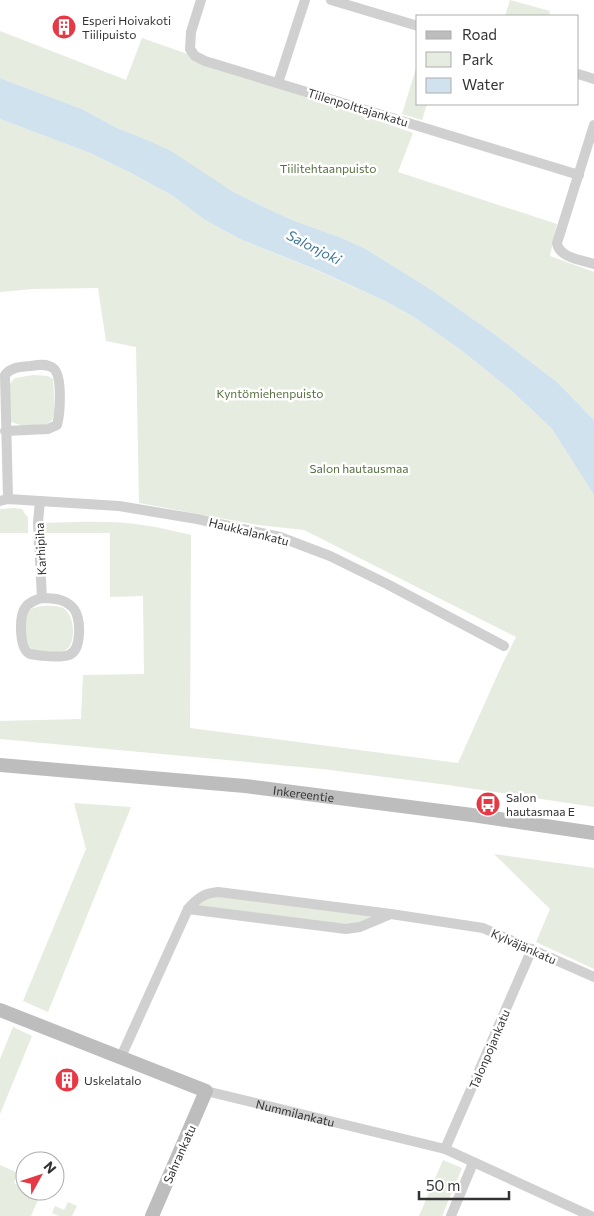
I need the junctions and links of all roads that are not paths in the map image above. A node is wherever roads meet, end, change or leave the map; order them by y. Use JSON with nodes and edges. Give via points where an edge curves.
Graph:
{"nodes":[{"id":1,"x":201,"y":0,"type":"edge"},
{"id":2,"x":305,"y":0,"type":"edge"},
{"id":3,"x":331,"y":0,"type":"edge"},
{"id":4,"x":416,"y":25,"type":"edge"},
{"id":5,"x":579,"y":74,"type":"edge"},
{"id":6,"x":594,"y":79,"type":"edge"},
{"id":7,"x":278,"y":83,"type":"junction"},
{"id":8,"x":594,"y":125,"type":"edge"},
{"id":9,"x":578,"y":175,"type":"junction"},
{"id":10,"x":594,"y":264,"type":"edge"},
{"id":11,"x":5,"y":431,"type":"junction"},
{"id":12,"x":4,"y":500,"type":"edge"},
{"id":13,"x":40,"y":501,"type":"junction"},
{"id":14,"x":42,"y":598,"type":"junction"},
{"id":15,"x":504,"y":646,"type":"dead end"},
{"id":16,"x":4,"y":767,"type":"edge"},
{"id":17,"x":594,"y":833,"type":"edge"},
{"id":18,"x":188,"y":909,"type":"junction"},
{"id":19,"x":391,"y":914,"type":"junction"},
{"id":20,"x":532,"y":949,"type":"junction"},
{"id":21,"x":594,"y":977,"type":"edge"},
{"id":22,"x":0,"y":1010,"type":"edge"},
{"id":23,"x":120,"y":1059,"type":"junction"},
{"id":24,"x":206,"y":1091,"type":"junction"},
{"id":25,"x":445,"y":1149,"type":"junction"},
{"id":26,"x":473,"y":1163,"type":"junction"},
{"id":27,"x":152,"y":1216,"type":"edge"},
{"id":28,"x":451,"y":1216,"type":"edge"},
{"id":29,"x":590,"y":1216,"type":"edge"}],
"edges":[{"from":1,"to":7,"type":"street","name":"Tiilenpolttajankatu","via":[[189,40],[195,56]]},
{"from":2,"to":7,"type":"street"},
{"from":3,"to":4,"type":"street"},
{"from":5,"to":6,"type":"street"},
{"from":7,"to":9,"type":"street","name":"Tiilenpolttajankatu"},
{"from":8,"to":9,"type":"street"},
{"from":9,"to":10,"type":"street","via":[[557,243],[562,254]]},
{"from":11,"to":11,"type":"street","via":[[5,375],[16,368],[42,364],[52,367],[59,380],[57,425],[48,429]]},
{"from":11,"to":12,"type":"street"},
{"from":12,"to":13,"type":"street","name":"Haukkalankatu"},
{"from":13,"to":14,"type":"street","name":"Karhipiha"},
{"from":13,"to":15,"type":"street","name":"Haukkalankatu","via":[[119,506],[206,520],[280,537],[384,582]]},
{"from":14,"to":14,"type":"street","via":[[29,603],[23,611],[22,645],[30,654],[68,655],[78,643],[75,611],[62,600]]},
{"from":16,"to":17,"type":"street","name":"Inkereentie","via":[[245,786]]},
{"from":18,"to":19,"type":"street","via":[[346,929],[360,927]]},
{"from":18,"to":19,"type":"street","name":"Kylväjänkatu","via":[[206,893],[218,892]]},
{"from":18,"to":23,"type":"street","name":"Kylväjänkatu"},
{"from":19,"to":20,"type":"street","name":"Kylväjänkatu","via":[[482,928]]},
{"from":20,"to":21,"type":"street","name":"Kylväjänkatu"},
{"from":20,"to":25,"type":"street","name":"Talonpojankatu"},
{"from":22,"to":23,"type":"street","name":"Nummilankatu"},
{"from":23,"to":24,"type":"street","name":"Nummilankatu"},
{"from":24,"to":25,"type":"street","name":"Nummilankatu"},
{"from":24,"to":27,"type":"street","name":"Sahrankatu"},
{"from":25,"to":26,"type":"street","name":"Nummilankatu"},
{"from":26,"to":28,"type":"street"},
{"from":26,"to":29,"type":"street","name":"Nummilankatu"}]}
